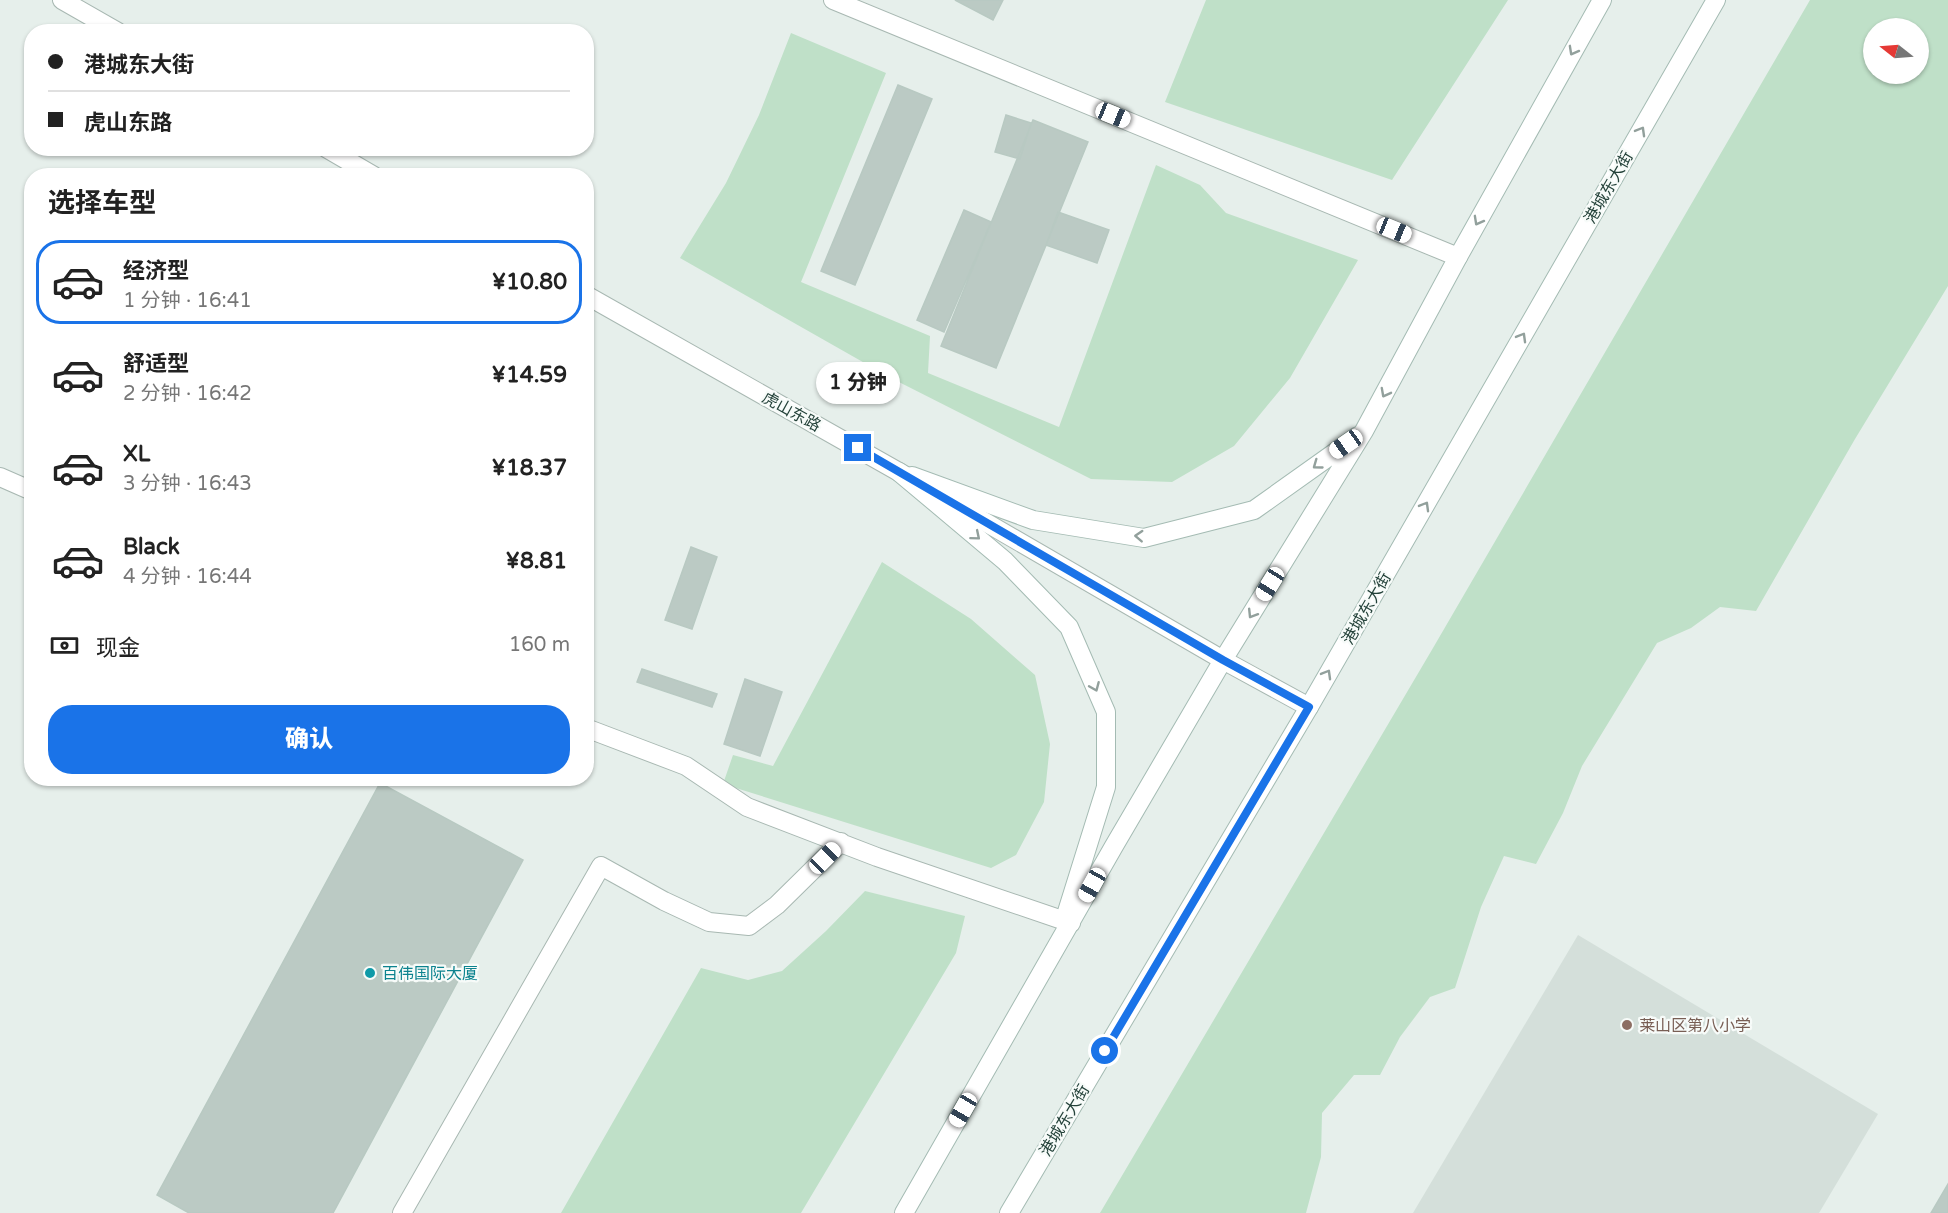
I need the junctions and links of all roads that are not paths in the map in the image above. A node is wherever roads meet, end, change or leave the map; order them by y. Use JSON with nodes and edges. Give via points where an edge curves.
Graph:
{"nodes":[{"id":1,"x":62,"y":0,"type":"edge"},
{"id":2,"x":833,"y":0,"type":"edge"},
{"id":3,"x":1602,"y":0,"type":"edge"},
{"id":4,"x":1716,"y":0,"type":"edge"},
{"id":5,"x":104,"y":24,"type":"edge"},
{"id":6,"x":340,"y":156,"type":"edge"},
{"id":7,"x":360,"y":168,"type":"edge"},
{"id":8,"x":1458,"y":257,"type":"junction"},
{"id":9,"x":594,"y":300,"type":"edge"},
{"id":10,"x":1364,"y":431,"type":"junction"},
{"id":11,"x":899,"y":472,"type":"junction"},
{"id":12,"x":0,"y":477,"type":"edge"},
{"id":13,"x":24,"y":488,"type":"edge"},
{"id":14,"x":1223,"y":660,"type":"junction"},
{"id":15,"x":1309,"y":707,"type":"junction"},
{"id":16,"x":594,"y":731,"type":"edge"},
{"id":17,"x":841,"y":843,"type":"junction"},
{"id":18,"x":1067,"y":922,"type":"junction"},
{"id":19,"x":402,"y":1213,"type":"edge"},
{"id":20,"x":904,"y":1213,"type":"edge"},
{"id":21,"x":1009,"y":1213,"type":"edge"}],
"edges":[{"from":1,"to":5,"type":"main road"},
{"from":2,"to":8,"type":"main road"},
{"from":3,"to":8,"type":"main road","one_way":true},
{"from":15,"to":4,"type":"main road","name":"港城东大街","one_way":true},
{"from":6,"to":7,"type":"main road"},
{"from":8,"to":10,"type":"main road","one_way":true},
{"from":9,"to":11,"type":"main road","name":"虎山东路"},
{"from":10,"to":11,"type":"main road","one_way":true,"via":[[1254,510],[1144,538],[1033,520]]},
{"from":10,"to":14,"type":"main road","one_way":true},
{"from":11,"to":14,"type":"main road","name":"虎山东路"},
{"from":11,"to":18,"type":"main road","one_way":true,"via":[[1005,561],[1069,627],[1106,712],[1106,787]]},
{"from":12,"to":13,"type":"main road"},
{"from":14,"to":15,"type":"main road","name":"虎山东路"},
{"from":14,"to":18,"type":"main road"},
{"from":15,"to":21,"type":"main road","name":"港城东大街"},
{"from":16,"to":17,"type":"main road","via":[[686,766],[747,807]]},
{"from":17,"to":18,"type":"main road"},
{"from":17,"to":19,"type":"main road","via":[[777,905],[749,926],[709,922],[601,866]]},
{"from":18,"to":20,"type":"main road","via":[[1046,967]]}]}
